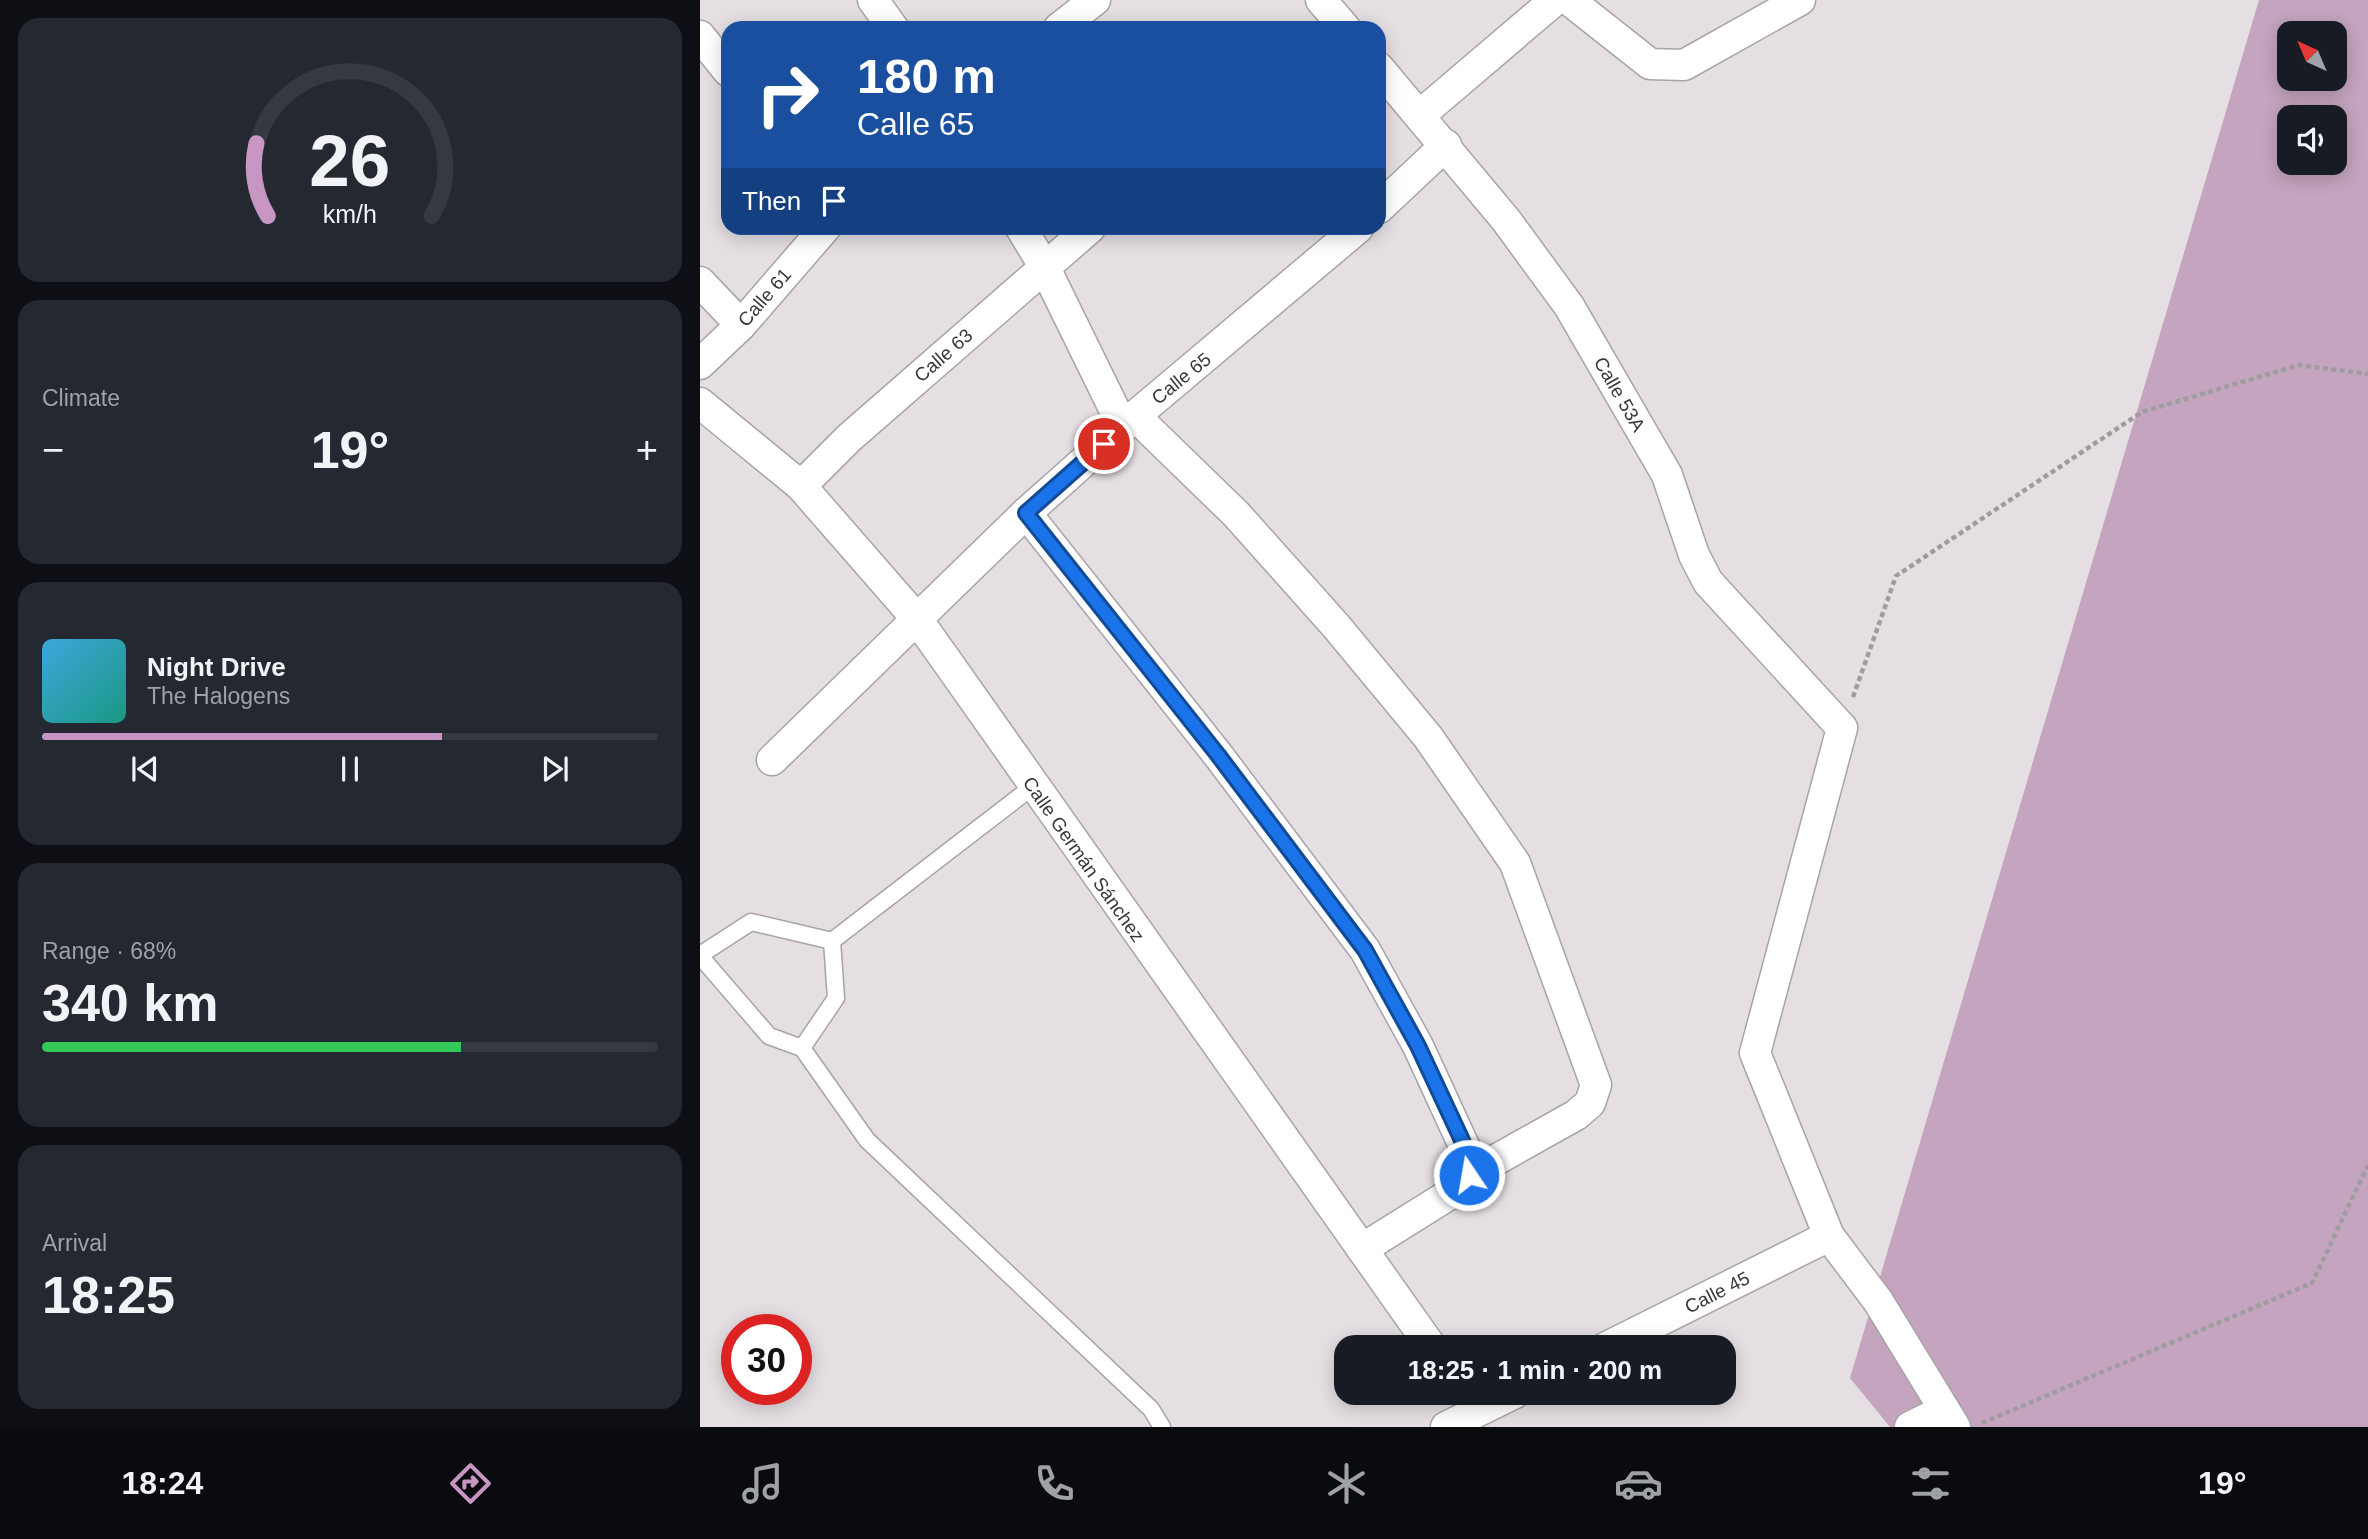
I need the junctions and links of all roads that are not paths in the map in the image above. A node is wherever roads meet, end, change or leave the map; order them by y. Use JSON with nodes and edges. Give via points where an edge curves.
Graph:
{"nodes":[{"id":1,"x":873,"y":0,"type":"edge"},
{"id":2,"x":1555,"y":0,"type":"edge"},
{"id":3,"x":1569,"y":0,"type":"edge"},
{"id":4,"x":1800,"y":0,"type":"edge"},
{"id":5,"x":1092,"y":1,"type":"edge"},
{"id":6,"x":888,"y":21,"type":"edge"},
{"id":7,"x":1068,"y":21,"type":"edge"},
{"id":8,"x":700,"y":36,"type":"edge"},
{"id":9,"x":721,"y":62,"type":"edge"},
{"id":10,"x":1386,"y":76,"type":"edge"},
{"id":11,"x":1420,"y":116,"type":"junction"},
{"id":12,"x":1446,"y":145,"type":"junction"},
{"id":13,"x":1386,"y":201,"type":"edge"},
{"id":14,"x":819,"y":235,"type":"edge"},
{"id":15,"x":1025,"y":235,"type":"edge"},
{"id":16,"x":1082,"y":235,"type":"edge"},
{"id":17,"x":1350,"y":235,"type":"edge"},
{"id":18,"x":1044,"y":266,"type":"junction"},
{"id":19,"x":700,"y":282,"type":"edge"},
{"id":20,"x":741,"y":325,"type":"junction"},
{"id":21,"x":700,"y":364,"type":"edge"},
{"id":22,"x":700,"y":403,"type":"edge"},
{"id":23,"x":1129,"y":421,"type":"junction"},
{"id":24,"x":801,"y":486,"type":"junction"},
{"id":25,"x":1026,"y":513,"type":"junction"},
{"id":26,"x":917,"y":619,"type":"junction"},
{"id":27,"x":772,"y":760,"type":"dead end"},
{"id":28,"x":1032,"y":787,"type":"junction"},
{"id":29,"x":832,"y":941,"type":"junction"},
{"id":30,"x":700,"y":956,"type":"edge"},
{"id":31,"x":802,"y":1048,"type":"junction"},
{"id":32,"x":1469,"y":1175,"type":"junction"},
{"id":33,"x":1829,"y":1236,"type":"junction"},
{"id":34,"x":1362,"y":1249,"type":"junction"},
{"id":35,"x":1423,"y":1335,"type":"edge"},
{"id":36,"x":1631,"y":1335,"type":"edge"},
{"id":37,"x":1467,"y":1405,"type":"edge"},
{"id":38,"x":1950,"y":1418,"type":"edge"},
{"id":39,"x":1162,"y":1427,"type":"edge"},
{"id":40,"x":1446,"y":1427,"type":"edge"},
{"id":41,"x":1910,"y":1427,"type":"edge"}],
"edges":[{"from":1,"to":6,"type":"street"},
{"from":2,"to":11,"type":"street"},
{"from":3,"to":4,"type":"street","via":[[1650,64],[1684,65]]},
{"from":5,"to":7,"type":"street"},
{"from":8,"to":9,"type":"street"},
{"from":10,"to":11,"type":"street","name":"Calle 53A"},
{"from":11,"to":12,"type":"street","name":"Calle 53A"},
{"from":12,"to":13,"type":"street"},
{"from":12,"to":33,"type":"street","name":"Calle 53A","via":[[1569,306],[1667,475],[1708,582],[1842,728],[1755,1054]]},
{"from":14,"to":20,"type":"street","name":"Calle 61"},
{"from":15,"to":18,"type":"street"},
{"from":16,"to":18,"type":"street","name":"Calle 63"},
{"from":17,"to":23,"type":"street","name":"Calle 65"},
{"from":18,"to":23,"type":"street"},
{"from":18,"to":24,"type":"street","name":"Calle 63"},
{"from":19,"to":20,"type":"street"},
{"from":20,"to":21,"type":"street","name":"Calle 61"},
{"from":22,"to":24,"type":"street","name":"Calle Germán Sánchez"},
{"from":23,"to":25,"type":"street","name":"Calle 65"},
{"from":23,"to":32,"type":"street","via":[[1236,514],[1336,626],[1428,737],[1515,863],[1596,1085],[1590,1103],[1576,1115]]},
{"from":24,"to":26,"type":"street","name":"Calle Germán Sánchez"},
{"from":25,"to":26,"type":"street","name":"Calle 65"},
{"from":25,"to":32,"type":"street","via":[[1365,950],[1418,1046],[1470,1159]]},
{"from":26,"to":27,"type":"street","name":"Calle 65"},
{"from":26,"to":28,"type":"street","name":"Calle Germán Sánchez"},
{"from":28,"to":29,"type":"lane"},
{"from":28,"to":34,"type":"street","name":"Calle Germán Sánchez"},
{"from":29,"to":30,"type":"lane","via":[[751,922]]},
{"from":29,"to":31,"type":"lane","via":[[836,998]]},
{"from":30,"to":31,"type":"lane","via":[[769,1036]]},
{"from":31,"to":39,"type":"lane","via":[[867,1140],[1151,1409]]},
{"from":32,"to":34,"type":"street","via":[[1458,1189]]},
{"from":33,"to":36,"type":"street","name":"Calle 45"},
{"from":33,"to":38,"type":"street","via":[[1878,1301]]},
{"from":34,"to":35,"type":"street","name":"Calle Germán Sánchez"},
{"from":37,"to":40,"type":"street"},
{"from":38,"to":41,"type":"street"}]}
